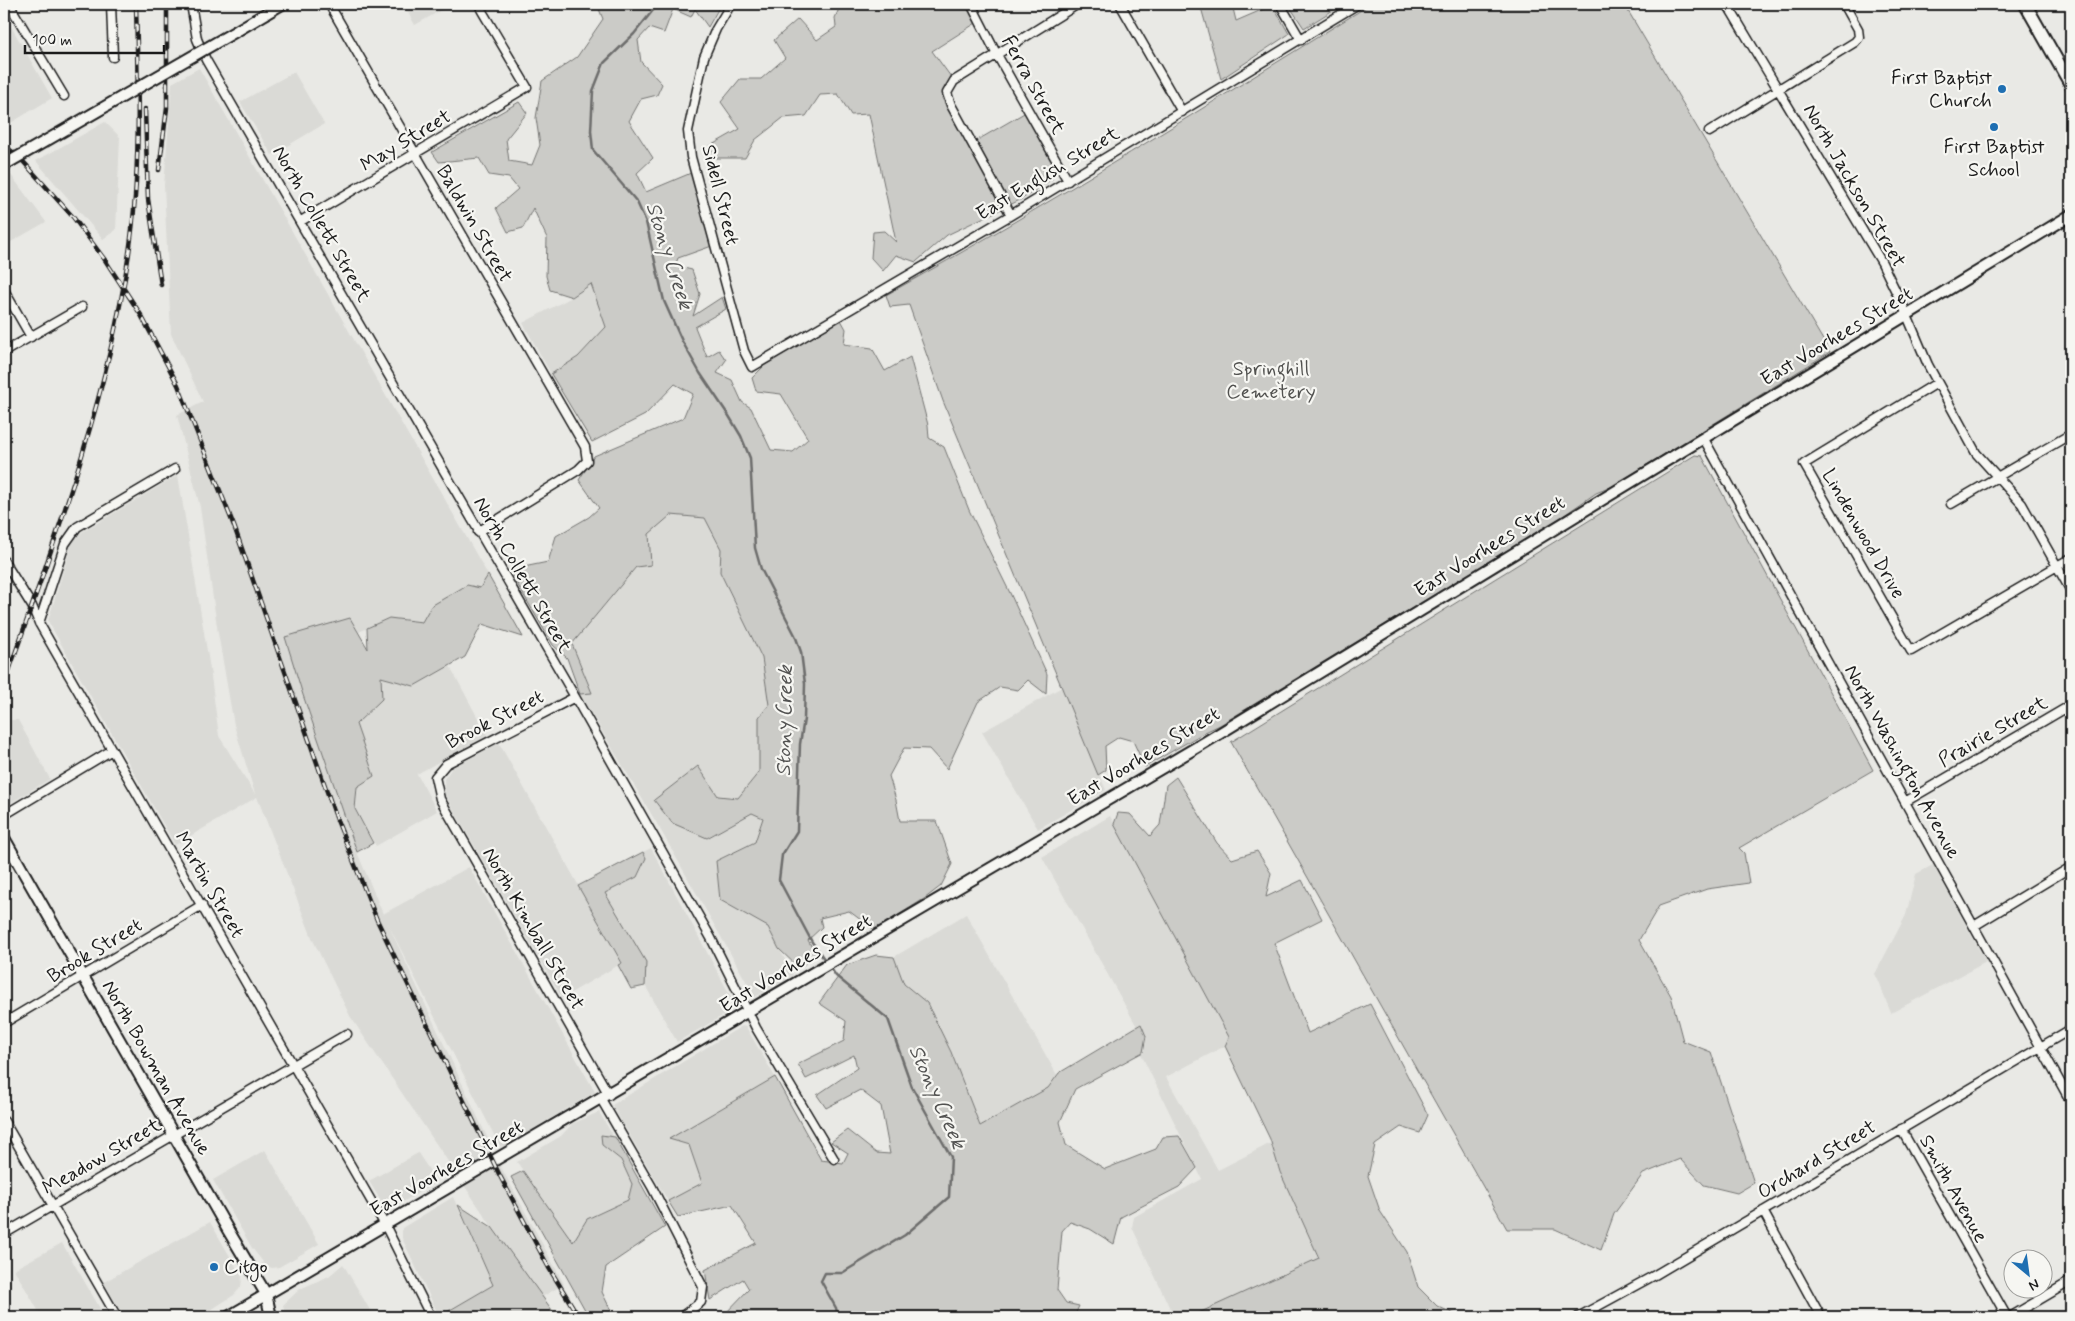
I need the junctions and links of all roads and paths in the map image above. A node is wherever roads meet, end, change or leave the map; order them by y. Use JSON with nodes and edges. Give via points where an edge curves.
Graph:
{"nodes":[{"id":1,"x":9,"y":4,"type":"edge"},
{"id":2,"x":111,"y":4,"type":"edge"},
{"id":3,"x":191,"y":4,"type":"edge"},
{"id":4,"x":282,"y":4,"type":"edge"},
{"id":5,"x":329,"y":4,"type":"edge"},
{"id":6,"x":479,"y":4,"type":"edge"},
{"id":7,"x":731,"y":4,"type":"edge"},
{"id":8,"x":971,"y":4,"type":"edge"},
{"id":9,"x":1078,"y":4,"type":"edge"},
{"id":10,"x":1120,"y":4,"type":"edge"},
{"id":11,"x":1280,"y":4,"type":"edge"},
{"id":12,"x":1358,"y":4,"type":"edge"},
{"id":13,"x":1727,"y":4,"type":"edge"},
{"id":14,"x":1844,"y":4,"type":"edge"},
{"id":15,"x":2025,"y":4,"type":"edge"},
{"id":16,"x":1301,"y":40,"type":"junction"},
{"id":17,"x":996,"y":54,"type":"junction"},
{"id":18,"x":113,"y":57,"type":"dead end"},
{"id":19,"x":2071,"y":85,"type":"edge"},
{"id":20,"x":1779,"y":90,"type":"junction"},
{"id":21,"x":64,"y":96,"type":"dead end"},
{"id":22,"x":1182,"y":112,"type":"junction"},
{"id":23,"x":1709,"y":132,"type":"dead end"},
{"id":24,"x":416,"y":154,"type":"junction"},
{"id":25,"x":4,"y":165,"type":"edge"},
{"id":26,"x":1068,"y":181,"type":"junction"},
{"id":27,"x":1011,"y":215,"type":"junction"},
{"id":28,"x":2071,"y":215,"type":"edge"},
{"id":29,"x":301,"y":221,"type":"junction"},
{"id":30,"x":4,"y":290,"type":"edge"},
{"id":31,"x":82,"y":307,"type":"dead end"},
{"id":32,"x":1907,"y":315,"type":"junction"},
{"id":33,"x":30,"y":337,"type":"junction"},
{"id":34,"x":4,"y":352,"type":"edge"},
{"id":35,"x":752,"y":367,"type":"joint"},
{"id":36,"x":1937,"y":384,"type":"junction"},
{"id":37,"x":2071,"y":434,"type":"edge"},
{"id":38,"x":1704,"y":439,"type":"junction"},
{"id":39,"x":175,"y":469,"type":"dead end"},
{"id":40,"x":1998,"y":476,"type":"junction"},
{"id":41,"x":1951,"y":504,"type":"dead end"},
{"id":42,"x":478,"y":532,"type":"junction"},
{"id":43,"x":2071,"y":558,"type":"edge"},
{"id":44,"x":4,"y":560,"type":"edge"},
{"id":45,"x":2057,"y":566,"type":"junction"},
{"id":46,"x":6,"y":570,"type":"edge"},
{"id":47,"x":2071,"y":591,"type":"edge"},
{"id":48,"x":39,"y":623,"type":"junction"},
{"id":49,"x":575,"y":697,"type":"junction"},
{"id":50,"x":2071,"y":705,"type":"edge"},
{"id":51,"x":112,"y":750,"type":"junction"},
{"id":52,"x":435,"y":777,"type":"joint"},
{"id":53,"x":1905,"y":802,"type":"junction"},
{"id":54,"x":4,"y":815,"type":"edge"},
{"id":55,"x":4,"y":838,"type":"edge"},
{"id":56,"x":2071,"y":868,"type":"edge"},
{"id":57,"x":202,"y":905,"type":"junction"},
{"id":58,"x":1974,"y":926,"type":"junction"},
{"id":59,"x":83,"y":976,"type":"junction"},
{"id":60,"x":748,"y":1013,"type":"junction"},
{"id":61,"x":4,"y":1023,"type":"edge"},
{"id":62,"x":2071,"y":1029,"type":"edge"},
{"id":63,"x":347,"y":1034,"type":"dead end"},
{"id":64,"x":2040,"y":1047,"type":"junction"},
{"id":65,"x":293,"y":1064,"type":"junction"},
{"id":66,"x":605,"y":1097,"type":"junction"},
{"id":67,"x":2071,"y":1102,"type":"edge"},
{"id":68,"x":4,"y":1121,"type":"edge"},
{"id":69,"x":1900,"y":1129,"type":"junction"},
{"id":70,"x":173,"y":1134,"type":"junction"},
{"id":71,"x":834,"y":1159,"type":"dead end"},
{"id":72,"x":53,"y":1205,"type":"junction"},
{"id":73,"x":1763,"y":1211,"type":"junction"},
{"id":74,"x":386,"y":1225,"type":"junction"},
{"id":75,"x":4,"y":1234,"type":"edge"},
{"id":76,"x":2071,"y":1281,"type":"edge"},
{"id":77,"x":266,"y":1294,"type":"junction"},
{"id":78,"x":233,"y":1316,"type":"edge"},
{"id":79,"x":117,"y":1317,"type":"edge"},
{"id":80,"x":271,"y":1317,"type":"edge"},
{"id":81,"x":431,"y":1317,"type":"edge"},
{"id":82,"x":681,"y":1317,"type":"edge"},
{"id":83,"x":1578,"y":1317,"type":"edge"},
{"id":84,"x":1822,"y":1317,"type":"edge"},
{"id":85,"x":2009,"y":1317,"type":"edge"}],
"edges":[{"from":1,"to":21,"type":"street"},
{"from":2,"to":18,"type":"street"},
{"from":3,"to":29,"type":"street","name":"North Collett Street","via":[[197,39],[206,60]]},
{"from":4,"to":25,"type":"main road","bridge":true},
{"from":5,"to":24,"type":"street","name":"Baldwin Street"},
{"from":6,"to":24,"type":"street","name":"May Street","via":[[527,87]]},
{"from":7,"to":35,"type":"street","name":"Sidell Street","via":[[704,57],[688,131],[698,184],[744,351]]},
{"from":8,"to":17,"type":"street","name":"Ferra Street"},
{"from":9,"to":17,"type":"street"},
{"from":10,"to":22,"type":"street"},
{"from":11,"to":16,"type":"street"},
{"from":12,"to":16,"type":"street","name":"East English Street"},
{"from":13,"to":20,"type":"street","name":"North Jackson Street"},
{"from":14,"to":20,"type":"street","via":[[1859,37]]},
{"from":15,"to":19,"type":"main road"},
{"from":16,"to":22,"type":"street","name":"East English Street"},
{"from":17,"to":26,"type":"street","name":"Ferra Street"},
{"from":17,"to":27,"type":"street","via":[[954,81],[947,92]]},
{"from":20,"to":23,"type":"street"},
{"from":20,"to":32,"type":"street","name":"North Jackson Street","via":[[1882,263]]},
{"from":22,"to":26,"type":"street","name":"East English Street"},
{"from":24,"to":29,"type":"street","name":"May Street"},
{"from":24,"to":42,"type":"street","name":"Baldwin Street","via":[[585,447],[587,462],[578,470]]},
{"from":26,"to":27,"type":"street","name":"East English Street"},
{"from":27,"to":35,"type":"street","name":"East English Street"},
{"from":28,"to":32,"type":"main road","name":"East Voorhees Street"},
{"from":29,"to":42,"type":"street","name":"North Collett Street"},
{"from":30,"to":33,"type":"street"},
{"from":31,"to":33,"type":"street"},
{"from":32,"to":36,"type":"street","name":"North Jackson Street"},
{"from":32,"to":38,"type":"main road","name":"East Voorhees Street"},
{"from":33,"to":34,"type":"street"},
{"from":36,"to":40,"type":"street","name":"North Jackson Street","via":[[1976,453]]},
{"from":36,"to":45,"type":"street","name":"Lindenwood Drive","via":[[1804,464],[1911,651]]},
{"from":37,"to":40,"type":"street"},
{"from":38,"to":53,"type":"street","name":"North Washington Avenue"},
{"from":38,"to":60,"type":"main road","name":"East Voorhees Street","via":[[1204,743]]},
{"from":39,"to":48,"type":"street","via":[[77,527],[66,544]]},
{"from":40,"to":41,"type":"street"},
{"from":40,"to":45,"type":"street","name":"North Jackson Street","via":[[2022,504]]},
{"from":42,"to":49,"type":"street","name":"North Collett Street"},
{"from":43,"to":45,"type":"street"},
{"from":44,"to":46,"type":"street","name":"Martin Street"},
{"from":45,"to":47,"type":"street","name":"North Jackson Street"},
{"from":46,"to":48,"type":"street","name":"Martin Street","via":[[32,606]]},
{"from":48,"to":51,"type":"street","name":"Martin Street"},
{"from":49,"to":52,"type":"street","name":"Brook Street","via":[[446,764]]},
{"from":49,"to":60,"type":"street","name":"North Collett Street","via":[[711,938]]},
{"from":50,"to":53,"type":"street","name":"Prairie Street"},
{"from":51,"to":54,"type":"street"},
{"from":51,"to":57,"type":"street","name":"Martin Street"},
{"from":52,"to":66,"type":"street","name":"North Kimball Street","via":[[440,799]]},
{"from":53,"to":58,"type":"street","name":"North Washington Avenue"},
{"from":55,"to":59,"type":"main road","name":"North Bowman Avenue"},
{"from":56,"to":58,"type":"street"},
{"from":57,"to":59,"type":"street","name":"Brook Street"},
{"from":57,"to":65,"type":"street","name":"Martin Street"},
{"from":58,"to":64,"type":"street","name":"North Washington Avenue"},
{"from":59,"to":61,"type":"street","name":"Brook Street"},
{"from":59,"to":70,"type":"main road","name":"North Bowman Avenue"},
{"from":60,"to":66,"type":"main road","name":"East Voorhees Street"},
{"from":60,"to":71,"type":"street","name":"North Collett Street"},
{"from":62,"to":64,"type":"street","name":"Orchard Street"},
{"from":63,"to":65,"type":"street","name":"Meadow Street"},
{"from":64,"to":67,"type":"street","name":"North Washington Avenue"},
{"from":64,"to":69,"type":"street","name":"Orchard Street"},
{"from":65,"to":70,"type":"street","name":"Meadow Street"},
{"from":65,"to":74,"type":"street","name":"Martin Street"},
{"from":66,"to":74,"type":"main road","name":"East Voorhees Street"},
{"from":66,"to":82,"type":"street","name":"North Kimball Street","via":[[703,1287],[701,1302]]},
{"from":68,"to":72,"type":"street"},
{"from":69,"to":73,"type":"street","name":"Orchard Street"},
{"from":69,"to":85,"type":"street","name":"Smith Avenue"},
{"from":70,"to":72,"type":"street","name":"Meadow Street"},
{"from":70,"to":77,"type":"main road","name":"North Bowman Avenue"},
{"from":72,"to":75,"type":"street","name":"Meadow Street"},
{"from":72,"to":79,"type":"street"},
{"from":73,"to":83,"type":"street","name":"Orchard Street"},
{"from":73,"to":84,"type":"street"},
{"from":74,"to":77,"type":"main road","name":"East Voorhees Street"},
{"from":74,"to":81,"type":"street","name":"Martin Street"},
{"from":76,"to":85,"type":"street"},
{"from":77,"to":78,"type":"main road","name":"East Voorhees Street"},
{"from":77,"to":80,"type":"main road","name":"North Bowman Avenue"}]}
